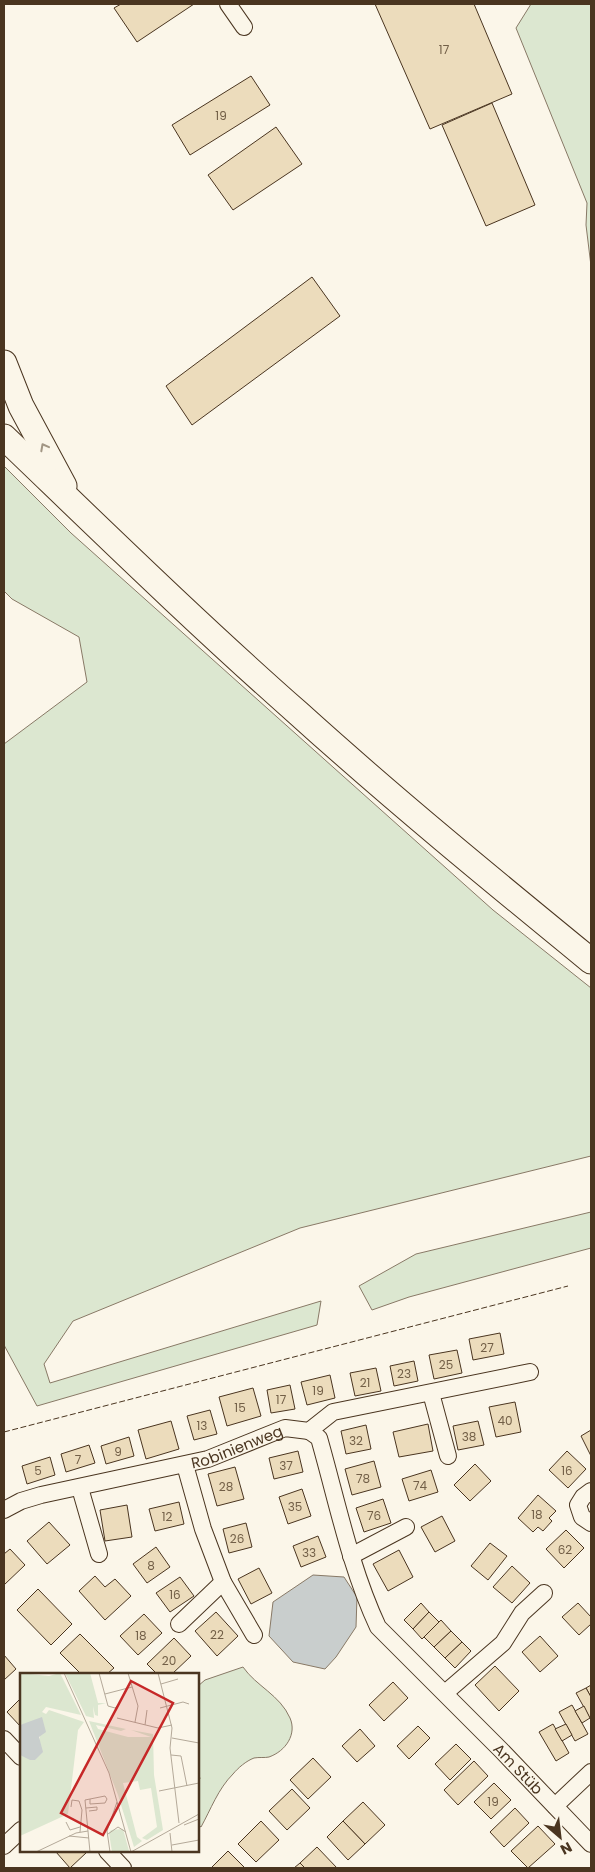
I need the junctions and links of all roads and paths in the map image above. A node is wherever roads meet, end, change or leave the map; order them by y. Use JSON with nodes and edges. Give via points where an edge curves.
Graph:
{"nodes":[{"id":1,"x":228,"y":4,"type":"edge"},
{"id":2,"x":244,"y":27,"type":"dead end"},
{"id":3,"x":4,"y":362,"type":"edge"},
{"id":4,"x":4,"y":437,"type":"edge"},
{"id":5,"x":75,"y":506,"type":"junction"},
{"id":6,"x":591,"y":961,"type":"edge"},
{"id":7,"x":530,"y":1372,"type":"dead end"},
{"id":8,"x":431,"y":1393,"type":"junction"},
{"id":9,"x":309,"y":1430,"type":"junction"},
{"id":10,"x":448,"y":1456,"type":"dead end"},
{"id":11,"x":185,"y":1465,"type":"junction"},
{"id":12,"x":80,"y":1488,"type":"junction"},
{"id":13,"x":591,"y":1491,"type":"edge"},
{"id":14,"x":4,"y":1510,"type":"edge"},
{"id":15,"x":591,"y":1523,"type":"edge"},
{"id":16,"x":406,"y":1527,"type":"dead end"},
{"id":17,"x":99,"y":1554,"type":"dead end"},
{"id":18,"x":351,"y":1556,"type":"junction"},
{"id":19,"x":223,"y":1582,"type":"junction"},
{"id":20,"x":544,"y":1593,"type":"dead end"},
{"id":21,"x":179,"y":1624,"type":"dead end"},
{"id":22,"x":254,"y":1635,"type":"dead end"},
{"id":23,"x":445,"y":1693,"type":"junction"},
{"id":24,"x":4,"y":1739,"type":"edge"},
{"id":25,"x":20,"y":1756,"type":"edge"},
{"id":26,"x":591,"y":1772,"type":"edge"},
{"id":27,"x":555,"y":1806,"type":"junction"},
{"id":28,"x":20,"y":1831,"type":"edge"},
{"id":29,"x":591,"y":1844,"type":"edge"},
{"id":30,"x":4,"y":1846,"type":"edge"},
{"id":31,"x":108,"y":1852,"type":"edge"},
{"id":32,"x":123,"y":1868,"type":"edge"}],
"edges":[{"from":1,"to":2,"type":"street"},
{"from":5,"to":3,"type":"highway","one_way":true,"via":[[21,406]]},
{"from":4,"to":5,"type":"highway"},
{"from":5,"to":6,"type":"highway","via":[[298,714]]},
{"from":7,"to":8,"type":"street"},
{"from":8,"to":9,"type":"street","via":[[333,1412]]},
{"from":8,"to":10,"type":"street"},
{"from":9,"to":11,"type":"street","name":"Robinienweg","via":[[285,1428]]},
{"from":9,"to":18,"type":"street","name":"Am Stüb","via":[[319,1438]]},
{"from":11,"to":12,"type":"street","name":"Robinienweg"},
{"from":11,"to":19,"type":"street","name":"Robinienweg","via":[[203,1529]]},
{"from":12,"to":14,"type":"street","name":"Robinienweg","via":[[21,1501]]},
{"from":12,"to":17,"type":"street"},
{"from":13,"to":15,"type":"street","via":[[578,1505],[582,1517]]},
{"from":16,"to":18,"type":"street"},
{"from":18,"to":23,"type":"street","name":"Am Stüb","via":[[378,1627]]},
{"from":19,"to":21,"type":"street"},
{"from":19,"to":22,"type":"street","name":"Robinienweg"},
{"from":20,"to":23,"type":"street","via":[[522,1613],[504,1643]]},
{"from":23,"to":27,"type":"street","name":"Am Stüb"},
{"from":24,"to":25,"type":"street"},
{"from":26,"to":27,"type":"street"},
{"from":27,"to":29,"type":"street","name":"Am Stüb"},
{"from":28,"to":30,"type":"street"},
{"from":31,"to":32,"type":"street"}]}
